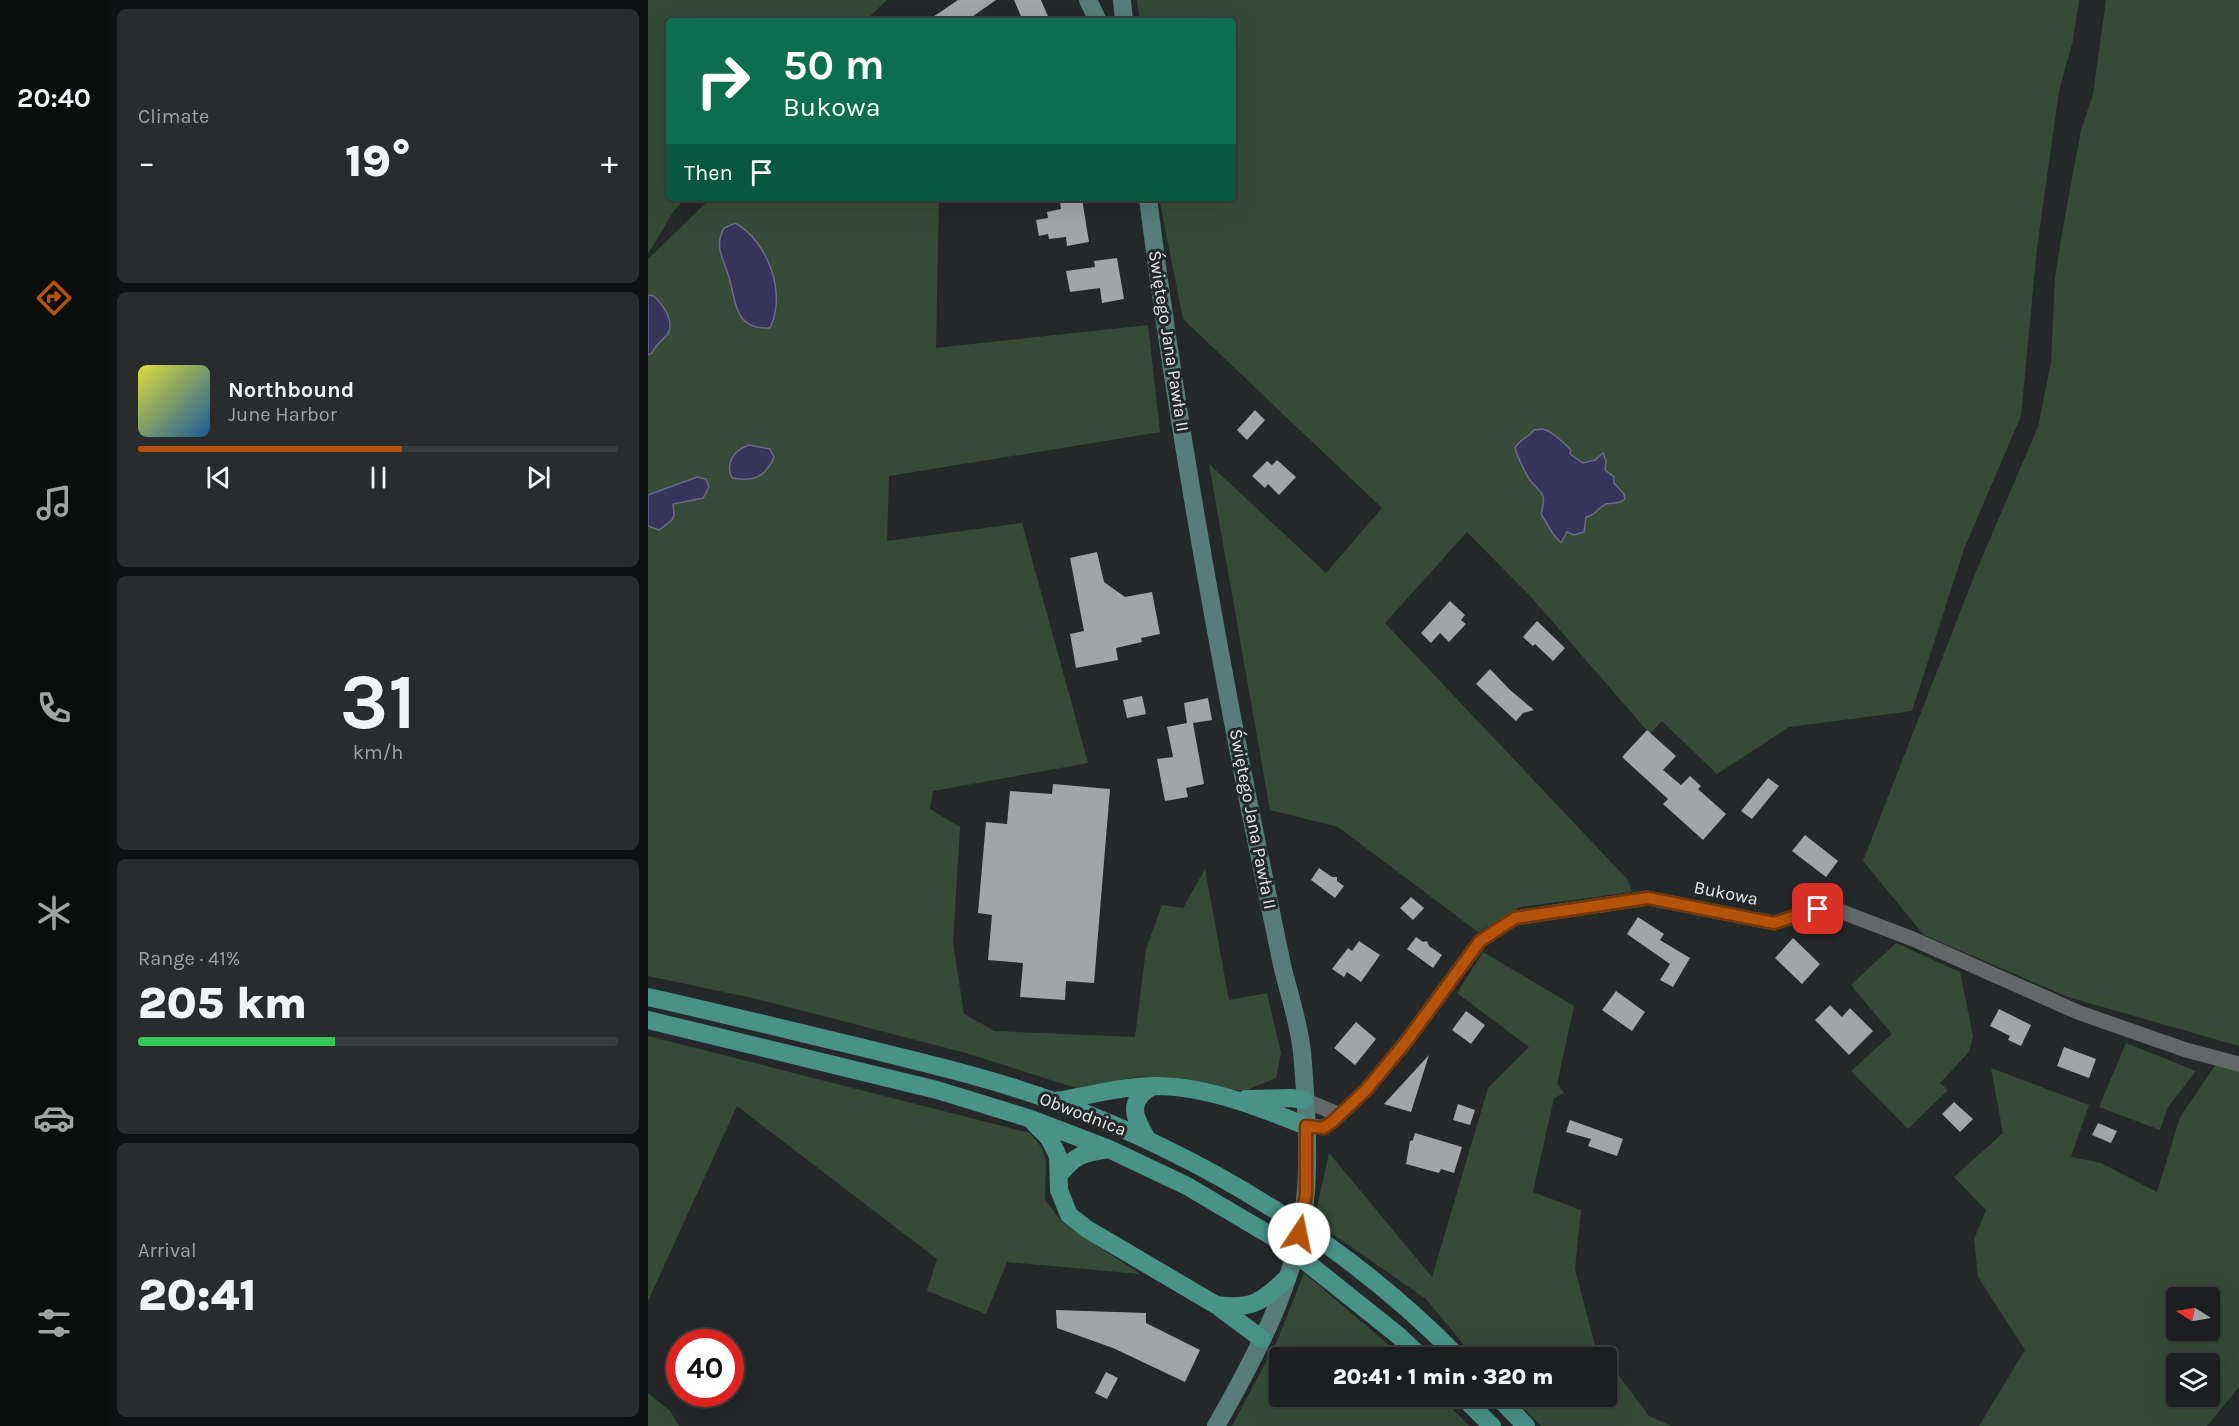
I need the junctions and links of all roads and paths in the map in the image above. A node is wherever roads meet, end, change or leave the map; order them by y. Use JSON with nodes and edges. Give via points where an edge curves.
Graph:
{"nodes":[{"id":1,"x":1088,"y":0,"type":"edge"},
{"id":2,"x":1122,"y":0,"type":"edge"},
{"id":3,"x":1097,"y":18,"type":"edge"},
{"id":4,"x":1124,"y":18,"type":"edge"},
{"id":5,"x":1148,"y":201,"type":"edge"},
{"id":6,"x":648,"y":997,"type":"edge"},
{"id":7,"x":648,"y":1020,"type":"edge"},
{"id":8,"x":2239,"y":1064,"type":"edge"},
{"id":9,"x":1153,"y":1086,"type":"junction"},
{"id":10,"x":1230,"y":1100,"type":"junction"},
{"id":11,"x":1304,"y":1100,"type":"junction"},
{"id":12,"x":1053,"y":1101,"type":"junction"},
{"id":13,"x":1338,"y":1114,"type":"junction"},
{"id":14,"x":1028,"y":1118,"type":"junction"},
{"id":15,"x":1306,"y":1126,"type":"junction"},
{"id":16,"x":1147,"y":1139,"type":"junction"},
{"id":17,"x":1109,"y":1149,"type":"junction"},
{"id":18,"x":1059,"y":1175,"type":"junction"},
{"id":19,"x":1287,"y":1278,"type":"junction"},
{"id":20,"x":1216,"y":1305,"type":"junction"},
{"id":21,"x":1262,"y":1339,"type":"junction"},
{"id":22,"x":1410,"y":1347,"type":"edge"},
{"id":23,"x":1448,"y":1347,"type":"edge"},
{"id":24,"x":1473,"y":1407,"type":"edge"},
{"id":25,"x":1508,"y":1407,"type":"edge"},
{"id":26,"x":1216,"y":1426,"type":"edge"},
{"id":27,"x":1492,"y":1426,"type":"edge"},
{"id":28,"x":1526,"y":1426,"type":"edge"}],
"edges":[{"from":1,"to":3,"type":"street"},
{"from":2,"to":4,"type":"street"},
{"from":5,"to":11,"type":"street","name":"Świętego Jana Pawła II","via":[[1197,528],[1301,1049]]},
{"from":6,"to":12,"type":"main road","name":"Obwodnica","via":[[950,1069]]},
{"from":7,"to":14,"type":"main road","name":"Obwodnica","via":[[937,1090]]},
{"from":8,"to":13,"type":"street","name":"Bukowa","via":[[2080,1013],[1837,910],[1818,909],[1774,923],[1648,898],[1515,918],[1480,941],[1405,1043],[1366,1090]]},
{"from":9,"to":10,"type":"main road","via":[[1177,1087]]},
{"from":9,"to":12,"type":"main road"},
{"from":9,"to":16,"type":"main road","via":[[1141,1093],[1134,1108],[1135,1119]]},
{"from":10,"to":11,"type":"main road"},
{"from":10,"to":15,"type":"main road"},
{"from":11,"to":13,"type":"street"},
{"from":11,"to":15,"type":"street","name":"Świętego Jana Pawła II"},
{"from":12,"to":16,"type":"main road","name":"Obwodnica"},
{"from":13,"to":15,"type":"street","name":"Bukowa","via":[[1323,1128]]},
{"from":14,"to":17,"type":"main road","name":"Obwodnica"},
{"from":14,"to":18,"type":"main road","via":[[1049,1138],[1058,1156]]},
{"from":15,"to":19,"type":"street","name":"Świętego Jana Pawła II","via":[[1306,1194]]},
{"from":16,"to":23,"type":"main road","name":"Obwodnica","via":[[1277,1212],[1356,1266]]},
{"from":17,"to":18,"type":"main road","via":[[1070,1160]]},
{"from":17,"to":22,"type":"main road","name":"Obwodnica","via":[[1187,1186],[1280,1241]]},
{"from":18,"to":20,"type":"main road","via":[[1062,1201],[1069,1215]]},
{"from":19,"to":20,"type":"main road","via":[[1253,1305]]},
{"from":19,"to":21,"type":"street","name":"Świętego Jana Pawła II"},
{"from":20,"to":21,"type":"main road"},
{"from":21,"to":26,"type":"street","name":"Świętego Jana Pawła II"},
{"from":24,"to":27,"type":"main road"},
{"from":25,"to":28,"type":"main road"}]}
